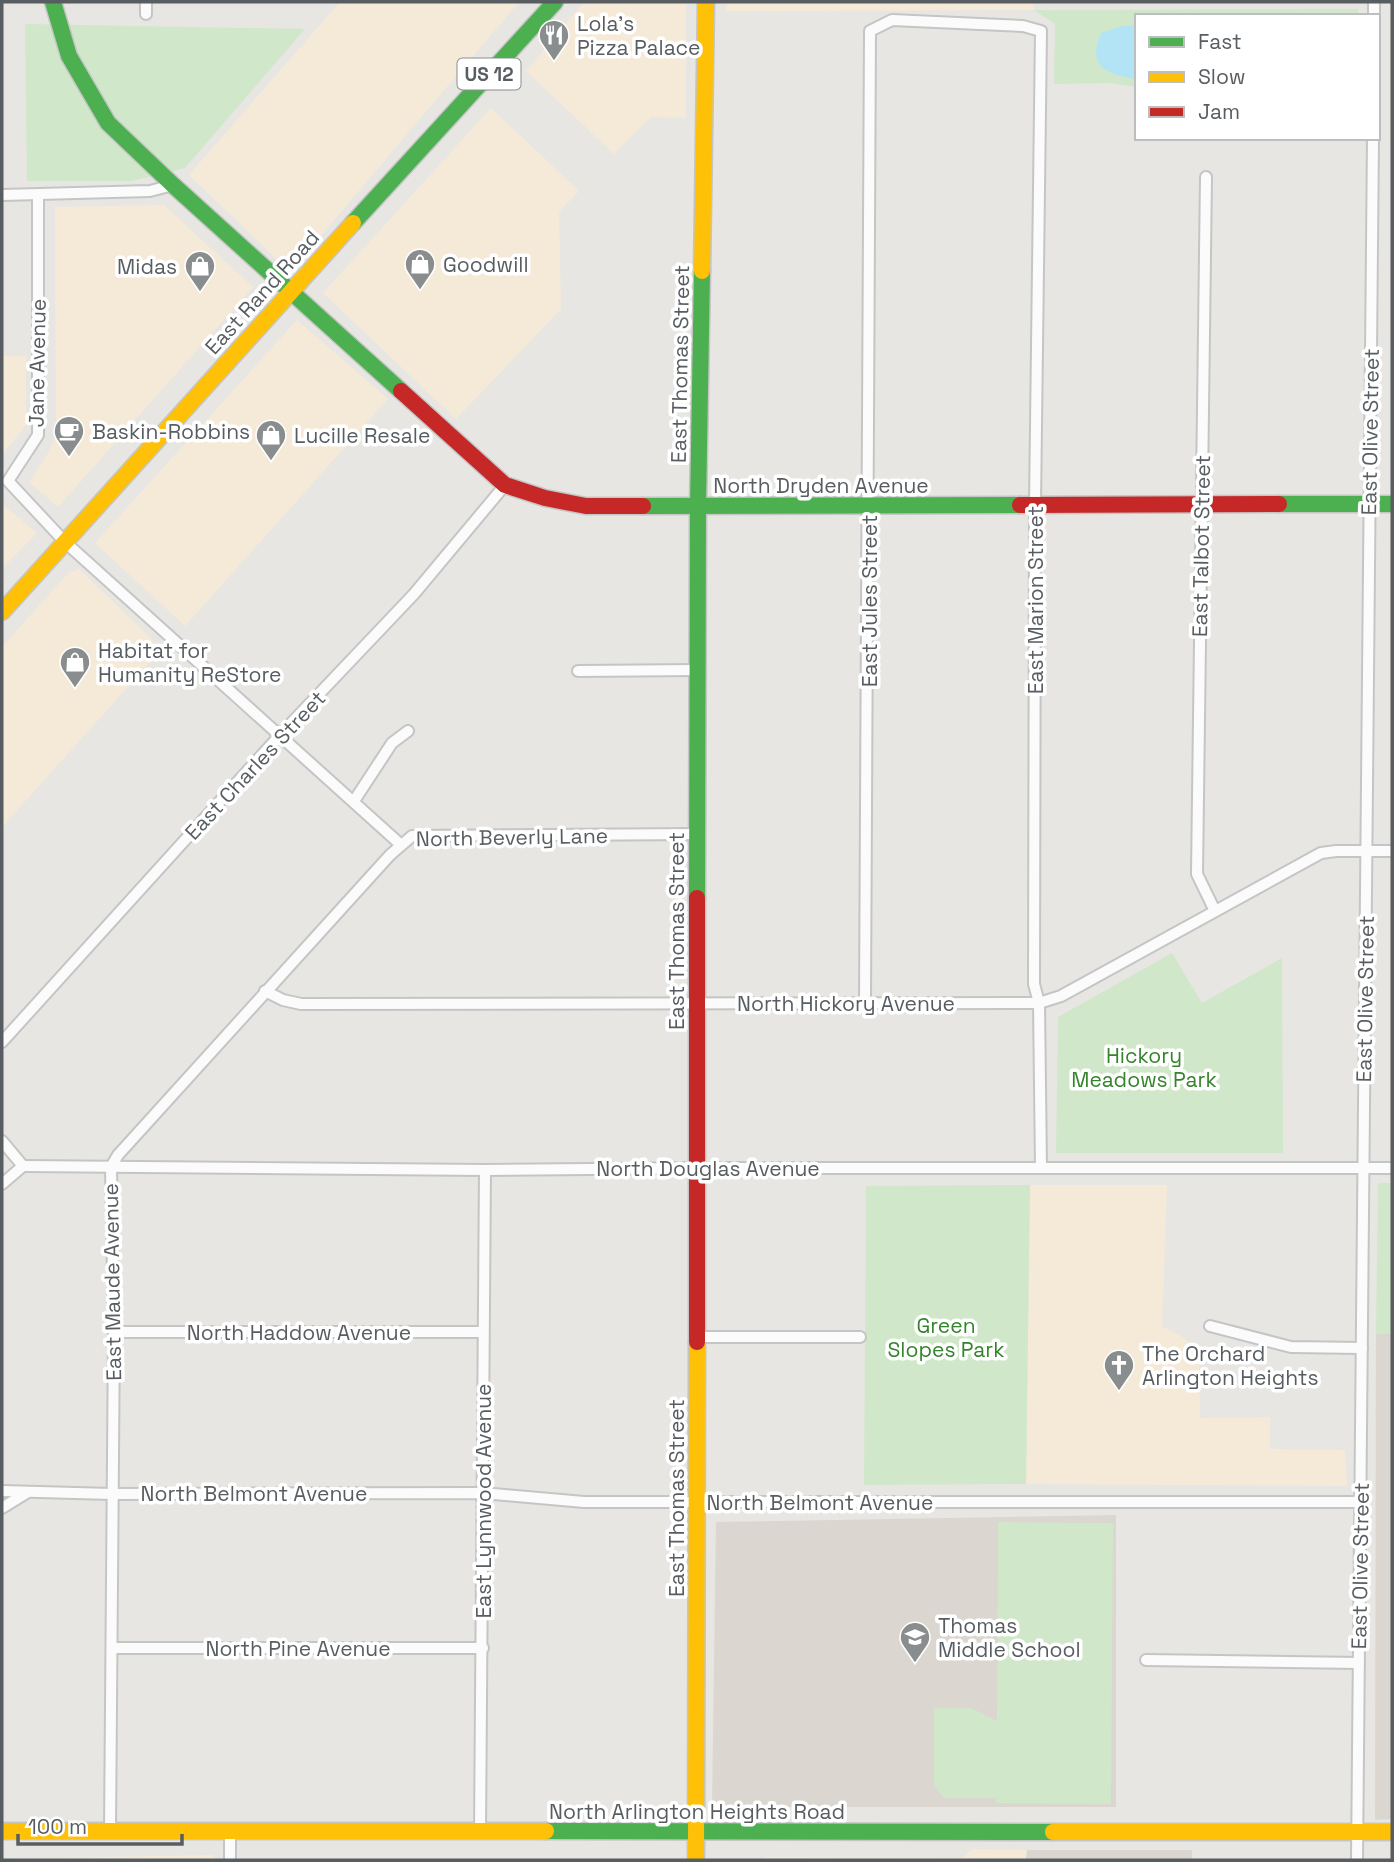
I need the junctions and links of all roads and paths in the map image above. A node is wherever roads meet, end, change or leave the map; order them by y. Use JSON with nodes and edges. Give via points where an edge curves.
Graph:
{"nodes":[{"id":1,"x":53,"y":2,"type":"edge"},
{"id":2,"x":555,"y":2,"type":"edge"},
{"id":3,"x":706,"y":2,"type":"edge"},
{"id":4,"x":1041,"y":31,"type":"joint"},
{"id":5,"x":1373,"y":140,"type":"edge"},
{"id":6,"x":1206,"y":177,"type":"dead end"},
{"id":7,"x":173,"y":185,"type":"junction"},
{"id":8,"x":2,"y":195,"type":"edge"},
{"id":9,"x":38,"y":195,"type":"junction"},
{"id":10,"x":292,"y":290,"type":"junction"},
{"id":11,"x":505,"y":485,"type":"junction"},
{"id":12,"x":1370,"y":504,"type":"junction"},
{"id":13,"x":1392,"y":504,"type":"edge"},
{"id":14,"x":869,"y":505,"type":"junction"},
{"id":15,"x":1035,"y":505,"type":"junction"},
{"id":16,"x":1202,"y":505,"type":"junction"},
{"id":17,"x":698,"y":506,"type":"junction"},
{"id":18,"x":65,"y":542,"type":"junction"},
{"id":19,"x":2,"y":612,"type":"edge"},
{"id":20,"x":698,"y":670,"type":"junction"},
{"id":21,"x":578,"y":671,"type":"dead end"},
{"id":22,"x":408,"y":731,"type":"dead end"},
{"id":23,"x":281,"y":734,"type":"junction"},
{"id":24,"x":354,"y":802,"type":"junction"},
{"id":25,"x":698,"y":834,"type":"junction"},
{"id":26,"x":401,"y":844,"type":"junction"},
{"id":27,"x":1367,"y":851,"type":"junction"},
{"id":28,"x":1392,"y":851,"type":"edge"},
{"id":29,"x":1215,"y":911,"type":"junction"},
{"id":30,"x":265,"y":991,"type":"junction"},
{"id":31,"x":697,"y":1002,"type":"junction"},
{"id":32,"x":865,"y":1002,"type":"junction"},
{"id":33,"x":1039,"y":1003,"type":"junction"},
{"id":34,"x":2,"y":1042,"type":"edge"},
{"id":35,"x":2,"y":1140,"type":"edge"},
{"id":36,"x":23,"y":1166,"type":"junction"},
{"id":37,"x":111,"y":1167,"type":"junction"},
{"id":38,"x":697,"y":1168,"type":"junction"},
{"id":39,"x":1041,"y":1168,"type":"junction"},
{"id":40,"x":1364,"y":1168,"type":"junction"},
{"id":41,"x":1392,"y":1168,"type":"edge"},
{"id":42,"x":485,"y":1170,"type":"junction"},
{"id":43,"x":2,"y":1184,"type":"edge"},
{"id":44,"x":1210,"y":1326,"type":"dead end"},
{"id":45,"x":114,"y":1332,"type":"junction"},
{"id":46,"x":483,"y":1332,"type":"junction"},
{"id":47,"x":860,"y":1336,"type":"dead end"},
{"id":48,"x":697,"y":1337,"type":"junction"},
{"id":49,"x":1362,"y":1348,"type":"junction"},
{"id":50,"x":2,"y":1491,"type":"edge"},
{"id":51,"x":28,"y":1492,"type":"junction"},
{"id":52,"x":483,"y":1493,"type":"junction"},
{"id":53,"x":112,"y":1494,"type":"junction"},
{"id":54,"x":697,"y":1502,"type":"junction"},
{"id":55,"x":1361,"y":1502,"type":"junction"},
{"id":56,"x":2,"y":1508,"type":"edge"},
{"id":57,"x":113,"y":1648,"type":"junction"},
{"id":58,"x":483,"y":1648,"type":"junction"},
{"id":59,"x":1146,"y":1660,"type":"dead end"},
{"id":60,"x":1359,"y":1663,"type":"junction"},
{"id":61,"x":2,"y":1831,"type":"edge"},
{"id":62,"x":110,"y":1831,"type":"junction"},
{"id":63,"x":230,"y":1832,"type":"junction"},
{"id":64,"x":480,"y":1832,"type":"junction"},
{"id":65,"x":1358,"y":1832,"type":"junction"},
{"id":66,"x":1392,"y":1832,"type":"edge"},
{"id":67,"x":697,"y":1833,"type":"junction"},
{"id":68,"x":230,"y":1860,"type":"edge"},
{"id":69,"x":696,"y":1860,"type":"edge"},
{"id":70,"x":1357,"y":1860,"type":"edge"}],
"edges":[{"from":1,"to":7,"type":"street","name":"North Dryden Avenue","via":[[69,56],[108,122]]},
{"from":2,"to":10,"type":"street","name":"East Rand Road","number":"US 12"},
{"from":3,"to":17,"type":"street","name":"East Thomas Street"},
{"from":4,"to":14,"type":"street","name":"East Jules Street","via":[[1023,26],[892,20],[870,32]]},
{"from":4,"to":15,"type":"street","name":"East Marion Street"},
{"from":5,"to":12,"type":"street","name":"East Olive Street"},
{"from":6,"to":16,"type":"street","name":"East Talbot Street"},
{"from":7,"to":9,"type":"street","via":[[149,191]]},
{"from":7,"to":10,"type":"street","name":"North Dryden Avenue"},
{"from":8,"to":9,"type":"street"},
{"from":9,"to":18,"type":"street","name":"Jane Avenue","via":[[38,435],[8,481]]},
{"from":10,"to":11,"type":"street","name":"North Dryden Avenue"},
{"from":10,"to":18,"type":"street","name":"East Rand Road","number":"US 12"},
{"from":11,"to":17,"type":"street","name":"North Dryden Avenue","via":[[586,506]]},
{"from":11,"to":23,"type":"street","name":"East Charles Street","via":[[414,594]]},
{"from":12,"to":13,"type":"street","name":"North Dryden Avenue"},
{"from":12,"to":16,"type":"street","name":"North Dryden Avenue"},
{"from":12,"to":27,"type":"street","name":"East Olive Street"},
{"from":14,"to":15,"type":"street","name":"North Dryden Avenue"},
{"from":14,"to":17,"type":"street","name":"North Dryden Avenue"},
{"from":14,"to":32,"type":"street","name":"East Jules Street"},
{"from":15,"to":16,"type":"street","name":"North Dryden Avenue"},
{"from":15,"to":33,"type":"street","name":"East Marion Street","via":[[1034,984]]},
{"from":16,"to":29,"type":"street","name":"East Talbot Street","via":[[1197,874]]},
{"from":17,"to":20,"type":"street","name":"East Thomas Street"},
{"from":18,"to":19,"type":"street","name":"East Rand Road","number":"US 12"},
{"from":18,"to":23,"type":"street","name":"North Beverly Lane"},
{"from":20,"to":21,"type":"street"},
{"from":20,"to":25,"type":"street","name":"East Thomas Street"},
{"from":22,"to":24,"type":"street","via":[[392,743]]},
{"from":23,"to":24,"type":"street","name":"North Beverly Lane"},
{"from":23,"to":34,"type":"street","name":"East Charles Street"},
{"from":24,"to":26,"type":"street","name":"North Beverly Lane"},
{"from":25,"to":26,"type":"street","name":"North Beverly Lane","via":[[411,836]]},
{"from":25,"to":31,"type":"street","name":"East Thomas Street"},
{"from":26,"to":30,"type":"street","name":"East Maude Avenue"},
{"from":27,"to":28,"type":"street","name":"North Hickory Avenue"},
{"from":27,"to":29,"type":"street","name":"North Hickory Avenue","via":[[1321,853]]},
{"from":27,"to":40,"type":"street","name":"East Olive Street"},
{"from":29,"to":33,"type":"street","name":"North Hickory Avenue","via":[[1061,996]]},
{"from":30,"to":31,"type":"street","name":"North Hickory Avenue","via":[[301,1004]]},
{"from":30,"to":37,"type":"street","name":"East Maude Avenue"},
{"from":31,"to":32,"type":"street","name":"North Hickory Avenue"},
{"from":31,"to":38,"type":"street","name":"East Thomas Street"},
{"from":32,"to":33,"type":"street","name":"North Hickory Avenue"},
{"from":33,"to":39,"type":"street","name":"East Marion Street"},
{"from":35,"to":36,"type":"street"},
{"from":36,"to":37,"type":"street","name":"North Douglas Avenue"},
{"from":36,"to":43,"type":"street"},
{"from":37,"to":42,"type":"street","name":"North Douglas Avenue"},
{"from":37,"to":45,"type":"street","name":"East Maude Avenue"},
{"from":38,"to":39,"type":"street","name":"North Douglas Avenue"},
{"from":38,"to":42,"type":"street","name":"North Douglas Avenue"},
{"from":38,"to":48,"type":"street","name":"East Thomas Street"},
{"from":39,"to":40,"type":"street","name":"North Douglas Avenue"},
{"from":40,"to":41,"type":"street","name":"North Douglas Avenue"},
{"from":40,"to":49,"type":"street","name":"East Olive Street"},
{"from":42,"to":46,"type":"street","name":"East Lynnwood Avenue"},
{"from":44,"to":49,"type":"street","via":[[1291,1347]]},
{"from":45,"to":46,"type":"street","name":"North Haddow Avenue"},
{"from":45,"to":53,"type":"street","name":"East Maude Avenue"},
{"from":46,"to":52,"type":"street","name":"East Lynnwood Avenue"},
{"from":47,"to":48,"type":"street"},
{"from":48,"to":54,"type":"street","name":"East Thomas Street"},
{"from":49,"to":55,"type":"street","name":"East Olive Street"},
{"from":50,"to":51,"type":"street","name":"North Belmont Avenue"},
{"from":51,"to":53,"type":"street","name":"North Belmont Avenue"},
{"from":51,"to":56,"type":"street"},
{"from":52,"to":53,"type":"street","name":"North Belmont Avenue"},
{"from":52,"to":54,"type":"street","name":"North Belmont Avenue","via":[[563,1502]]},
{"from":52,"to":58,"type":"street","name":"East Lynnwood Avenue"},
{"from":53,"to":57,"type":"street","name":"East Maude Avenue"},
{"from":54,"to":55,"type":"street","name":"North Belmont Avenue"},
{"from":54,"to":67,"type":"street","name":"East Thomas Street"},
{"from":55,"to":60,"type":"street","name":"East Olive Street"},
{"from":57,"to":58,"type":"street","name":"North Pine Avenue"},
{"from":57,"to":62,"type":"street","name":"East Maude Avenue"},
{"from":58,"to":64,"type":"street","name":"East Lynnwood Avenue"},
{"from":59,"to":60,"type":"street"},
{"from":60,"to":65,"type":"street","name":"East Olive Street"},
{"from":61,"to":62,"type":"street","name":"North Arlington Heights Road"},
{"from":62,"to":63,"type":"street","name":"North Arlington Heights Road"},
{"from":63,"to":64,"type":"street","name":"North Arlington Heights Road"},
{"from":63,"to":68,"type":"street"},
{"from":64,"to":67,"type":"street","name":"North Arlington Heights Road"},
{"from":65,"to":66,"type":"street","name":"North Arlington Heights Road"},
{"from":65,"to":67,"type":"street","name":"North Arlington Heights Road"},
{"from":65,"to":70,"type":"street","name":"East Olive Street"},
{"from":67,"to":69,"type":"street","name":"East Thomas Street"}]}
